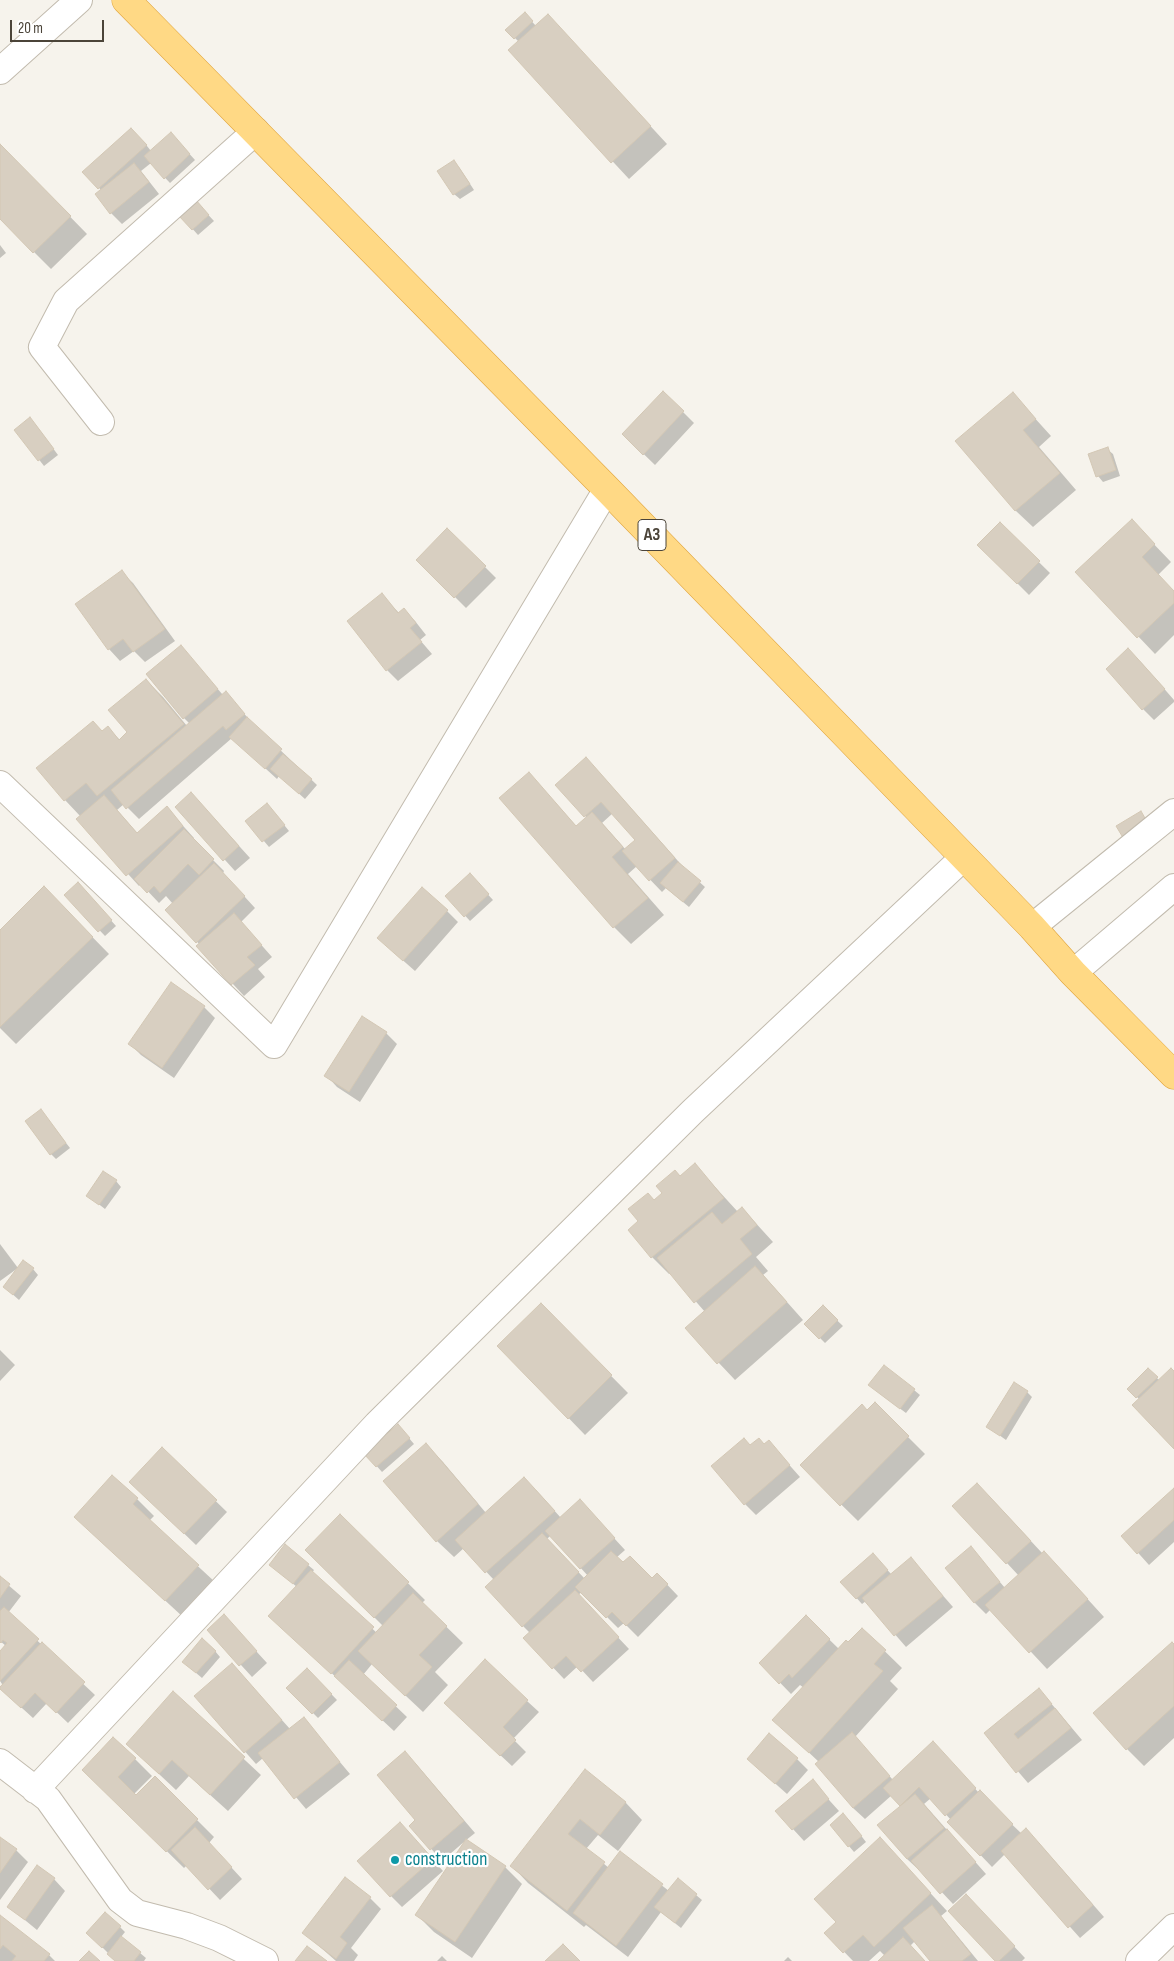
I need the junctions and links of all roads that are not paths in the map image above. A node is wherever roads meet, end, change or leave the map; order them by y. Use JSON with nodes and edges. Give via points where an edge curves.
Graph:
{"nodes":[{"id":1,"x":79,"y":0,"type":"edge"},
{"id":2,"x":126,"y":0,"type":"edge"},
{"id":3,"x":0,"y":71,"type":"edge"},
{"id":4,"x":256,"y":131,"type":"junction"},
{"id":5,"x":102,"y":422,"type":"dead end"},
{"id":6,"x":607,"y":489,"type":"junction"},
{"id":7,"x":0,"y":784,"type":"edge"},
{"id":8,"x":1174,"y":812,"type":"edge"},
{"id":9,"x":964,"y":857,"type":"junction"},
{"id":10,"x":1174,"y":887,"type":"edge"},
{"id":11,"x":1032,"y":927,"type":"junction"},
{"id":12,"x":1073,"y":973,"type":"junction"},
{"id":13,"x":1174,"y":1075,"type":"edge"},
{"id":14,"x":0,"y":1762,"type":"edge"},
{"id":15,"x":35,"y":1790,"type":"junction"},
{"id":16,"x":1174,"y":1927,"type":"edge"},
{"id":17,"x":265,"y":1961,"type":"edge"},
{"id":18,"x":1139,"y":1961,"type":"edge"}],
"edges":[{"from":1,"to":3,"type":"street"},
{"from":2,"to":4,"type":"highway","number":"A3"},
{"from":4,"to":5,"type":"street","via":[[66,300],[42,348]]},
{"from":4,"to":6,"type":"highway","number":"A3"},
{"from":6,"to":7,"type":"street","via":[[274,1045]]},
{"from":6,"to":9,"type":"highway","number":"A3"},
{"from":8,"to":11,"type":"street"},
{"from":9,"to":11,"type":"highway","number":"A3"},
{"from":9,"to":15,"type":"street","via":[[693,1111],[377,1424]]},
{"from":10,"to":12,"type":"street"},
{"from":11,"to":12,"type":"highway","number":"A3"},
{"from":12,"to":13,"type":"highway","number":"A3"},
{"from":14,"to":15,"type":"street"},
{"from":15,"to":17,"type":"street","via":[[48,1799],[120,1900],[136,1912],[219,1938]]},
{"from":16,"to":18,"type":"street"}]}
